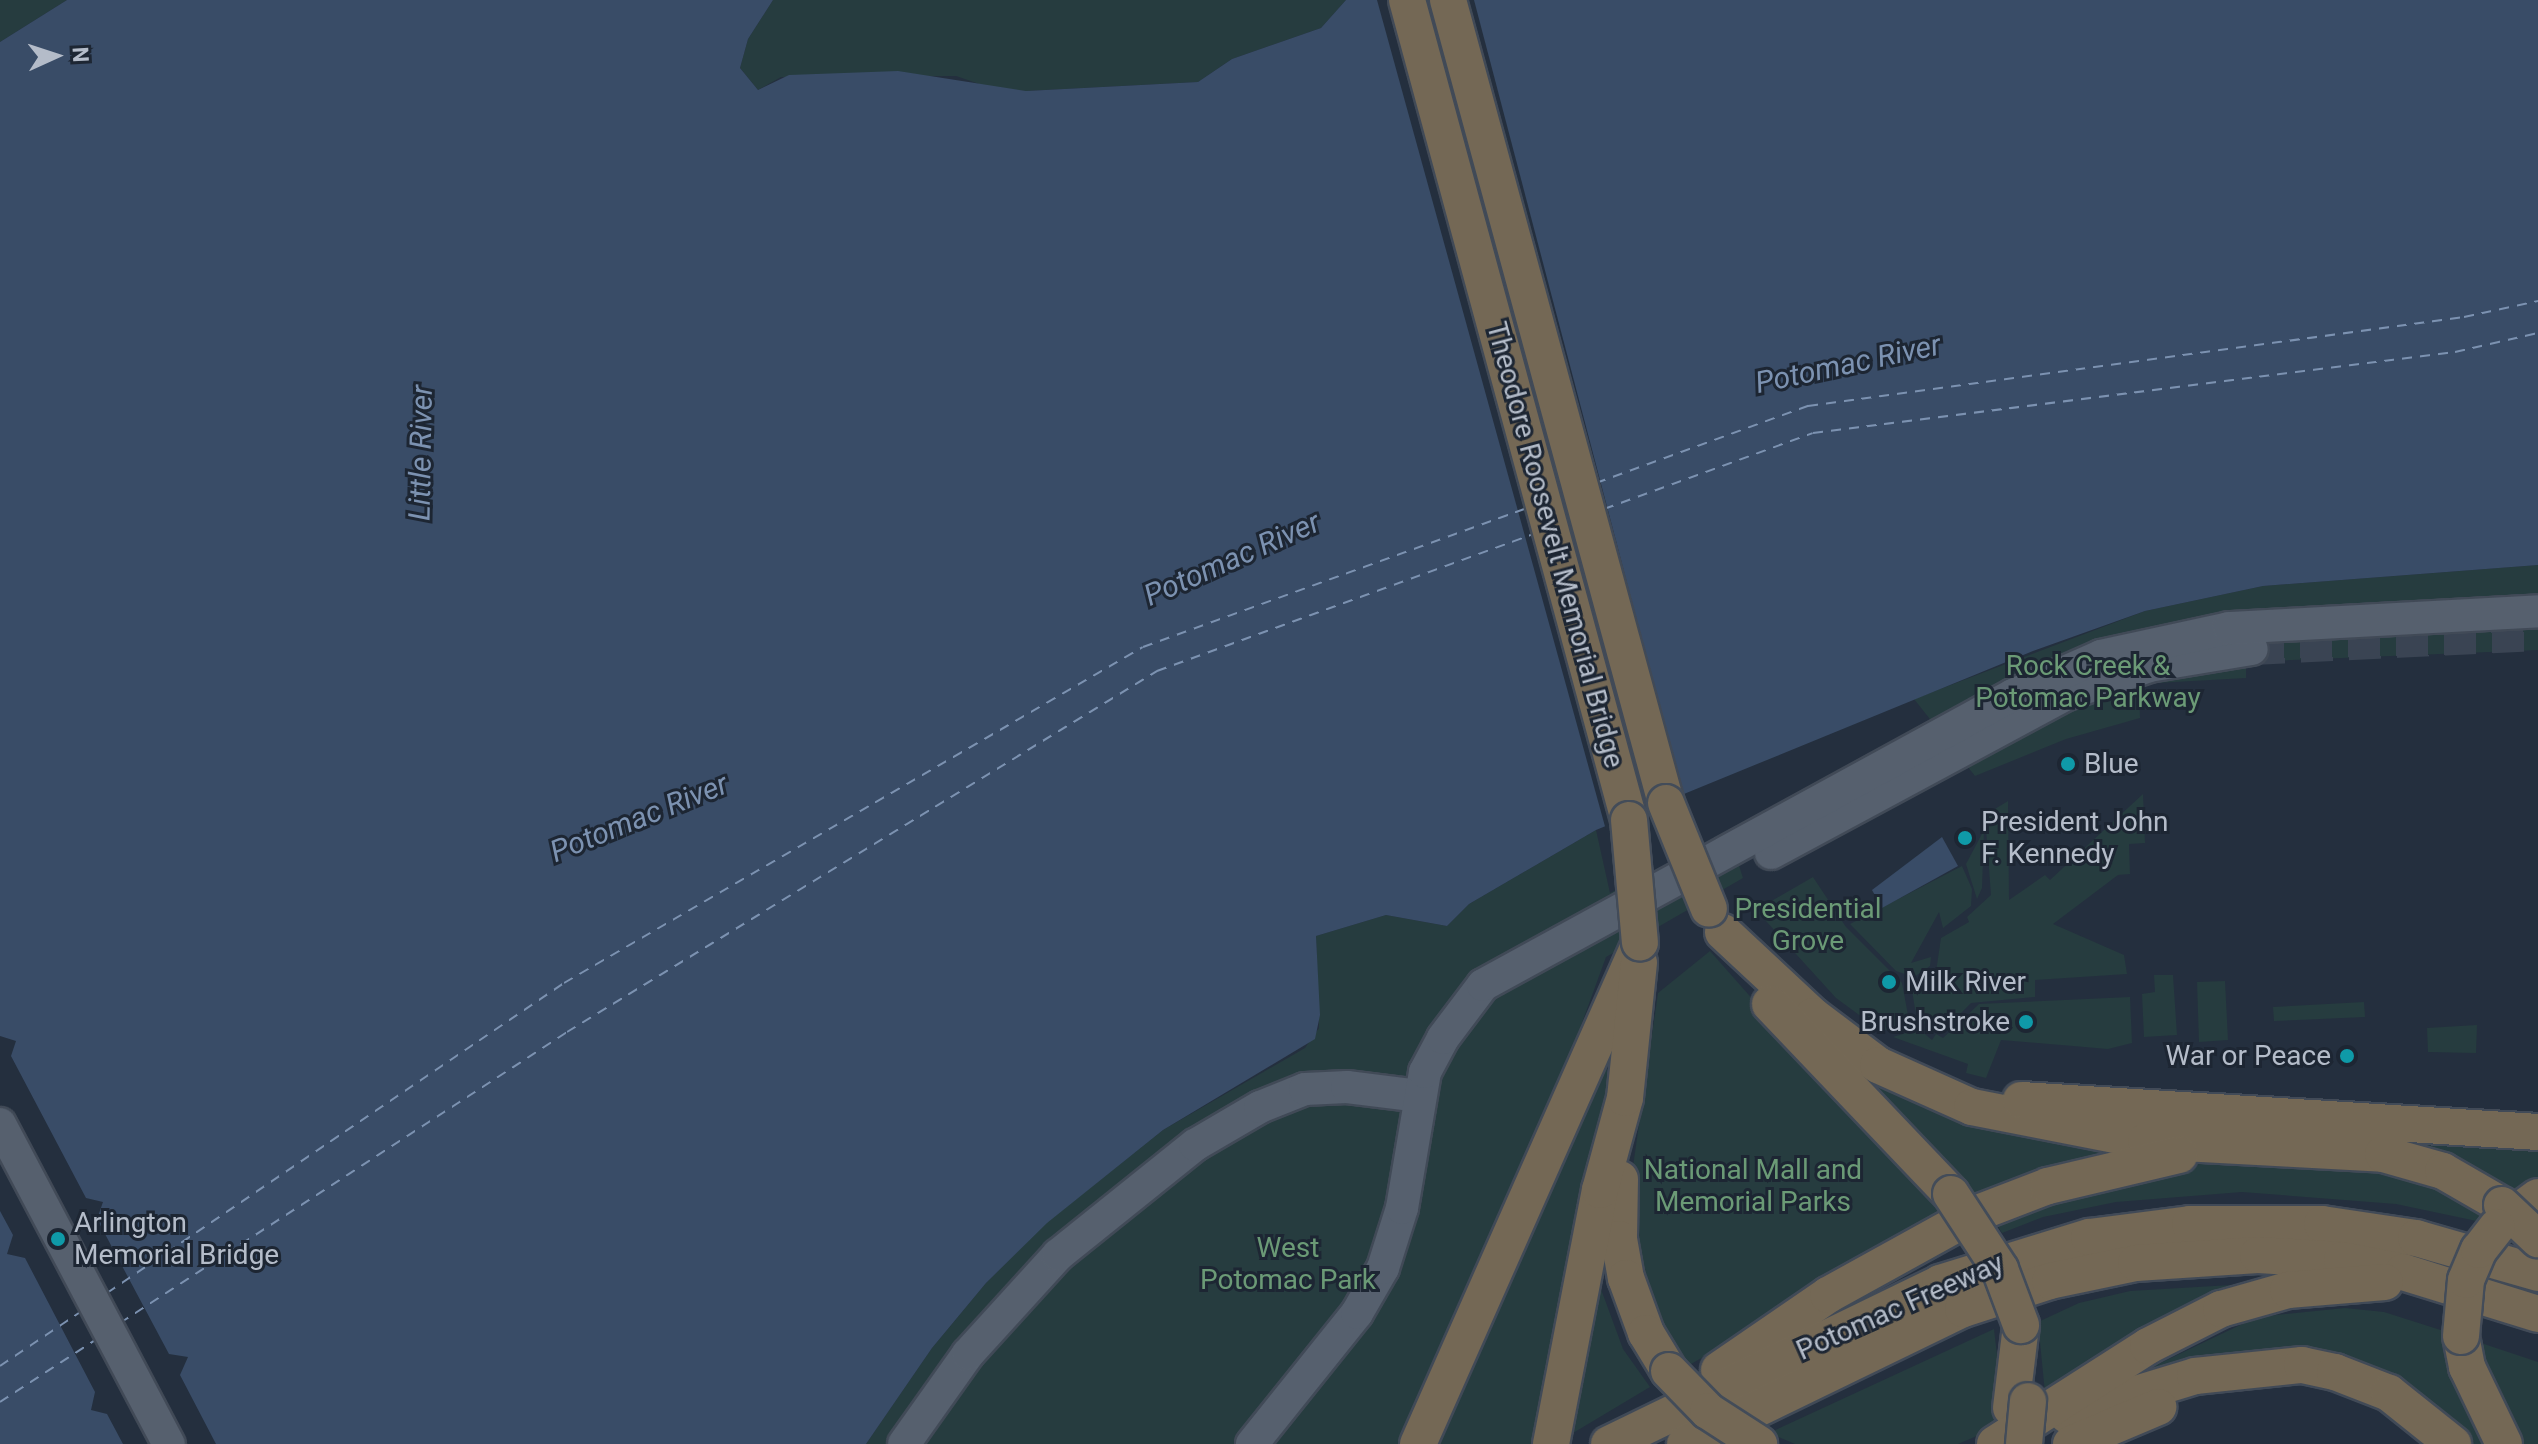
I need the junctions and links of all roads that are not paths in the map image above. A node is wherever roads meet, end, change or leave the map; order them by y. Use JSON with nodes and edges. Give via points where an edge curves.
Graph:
{"nodes":[{"id":1,"x":1407,"y":0,"type":"edge"},
{"id":2,"x":1448,"y":0,"type":"edge"},
{"id":3,"x":2538,"y":611,"type":"edge"},
{"id":4,"x":2252,"y":649,"type":"tunnel mouth"},
{"id":5,"x":1716,"y":920,"type":"junction"},
{"id":6,"x":1640,"y":943,"type":"junction"},
{"id":7,"x":1452,"y":1027,"type":"junction"},
{"id":8,"x":1834,"y":1032,"type":"junction"},
{"id":9,"x":1420,"y":1096,"type":"junction"},
{"id":10,"x":1625,"y":1098,"type":"junction"},
{"id":11,"x":0,"y":1124,"type":"edge"},
{"id":12,"x":2461,"y":1129,"type":"junction"},
{"id":13,"x":2538,"y":1132,"type":"edge"},
{"id":14,"x":2538,"y":1143,"type":"edge"},
{"id":15,"x":2240,"y":1147,"type":"junction"},
{"id":16,"x":2538,"y":1197,"type":"edge"},
{"id":17,"x":2499,"y":1216,"type":"junction"},
{"id":18,"x":2538,"y":1239,"type":"edge"},
{"id":19,"x":2538,"y":1273,"type":"edge"},
{"id":20,"x":2444,"y":1285,"type":"junction"},
{"id":21,"x":2538,"y":1314,"type":"edge"},
{"id":22,"x":1311,"y":1374,"type":"junction"},
{"id":23,"x":2371,"y":1384,"type":"junction"},
{"id":24,"x":2019,"y":1404,"type":"junction"},
{"id":25,"x":1552,"y":1440,"type":"edge"},
{"id":26,"x":169,"y":1444,"type":"edge"},
{"id":27,"x":904,"y":1444,"type":"edge"},
{"id":28,"x":1252,"y":1444,"type":"edge"},
{"id":29,"x":1272,"y":1444,"type":"edge"},
{"id":30,"x":1418,"y":1444,"type":"edge"},
{"id":31,"x":1609,"y":1444,"type":"edge"},
{"id":32,"x":1685,"y":1444,"type":"edge"},
{"id":33,"x":1759,"y":1444,"type":"edge"},
{"id":34,"x":2000,"y":1444,"type":"edge"},
{"id":35,"x":2024,"y":1444,"type":"edge"},
{"id":36,"x":2071,"y":1444,"type":"edge"},
{"id":37,"x":2453,"y":1444,"type":"edge"},
{"id":38,"x":2504,"y":1444,"type":"edge"}],
"edges":[{"from":1,"to":6,"type":"highway","name":"Theodore Roosevelt Memorial Bridge","bridge":true,"via":[[1626,809],[1637,874]]},
{"from":2,"to":5,"type":"highway","name":"Theodore Roosevelt Memorial Bridge","bridge":true,"via":[[1666,803]]},
{"from":3,"to":7,"type":"main road","via":[[2214,629],[2123,648],[2076,665],[1483,985]]},
{"from":4,"to":7,"type":"main road","via":[[2149,666],[2039,707]]},
{"from":5,"to":8,"type":"highway"},
{"from":5,"to":24,"type":"highway","name":"Theodore Roosevelt Memorial Bridge","bridge":true,"via":[[1759,992],[1951,1194],[2000,1269],[2021,1325]]},
{"from":6,"to":10,"type":"highway","name":"Theodore Roosevelt Memorial Bridge","via":[[1637,1020]]},
{"from":6,"to":30,"type":"highway"},
{"from":7,"to":9,"type":"main road","via":[[1430,1061]]},
{"from":8,"to":12,"type":"highway","via":[[1932,1077],[2014,1099]]},
{"from":8,"to":15,"type":"highway","via":[[1902,1078],[1972,1107],[2110,1136]]},
{"from":9,"to":22,"type":"main road","via":[[1406,1192],[1389,1255],[1357,1313]]},
{"from":9,"to":27,"type":"main road","via":[[1305,1089],[1260,1107],[1195,1145],[1058,1255],[968,1354]]},
{"from":10,"to":25,"type":"highway","via":[[1600,1190]]},
{"from":10,"to":33,"type":"highway","bridge":true,"via":[[1622,1258],[1637,1313],[1669,1371],[1708,1411]]},
{"from":11,"to":26,"type":"main road"},
{"from":12,"to":13,"type":"highway"},
{"from":12,"to":14,"type":"highway"},
{"from":15,"to":17,"type":"highway","via":[[2383,1154],[2443,1171]]},
{"from":15,"to":31,"type":"highway","via":[[2153,1159],[2072,1179],[1975,1214],[1828,1295]]},
{"from":16,"to":17,"type":"highway"},
{"from":17,"to":18,"type":"highway","bridge":true},
{"from":17,"to":38,"type":"highway","bridge":true,"via":[[2466,1280],[2461,1336],[2467,1367]]},
{"from":19,"to":31,"type":"highway","name":"Potomac Freeway","via":[[2416,1238],[2322,1224],[2212,1222],[2100,1235],[2002,1259],[1940,1283]]},
{"from":20,"to":21,"type":"highway","name":"Potomac Freeway"},
{"from":20,"to":32,"type":"highway","name":"Potomac Freeway","via":[[2371,1264],[2284,1255],[2170,1259],[2095,1270],[2018,1289],[1932,1322]]},
{"from":20,"to":34,"type":"highway","via":[[2349,1284],[2244,1301],[2148,1346]]},
{"from":22,"to":28,"type":"main road"},
{"from":22,"to":29,"type":"main road"},
{"from":23,"to":34,"type":"highway","via":[[2302,1365],[2219,1371],[2096,1404]]},
{"from":23,"to":36,"type":"highway","via":[[2292,1381],[2231,1387],[2166,1404]]},
{"from":23,"to":37,"type":"highway","via":[[2423,1416]]},
{"from":24,"to":34,"type":"highway"},
{"from":24,"to":35,"type":"highway","bridge":true}]}
